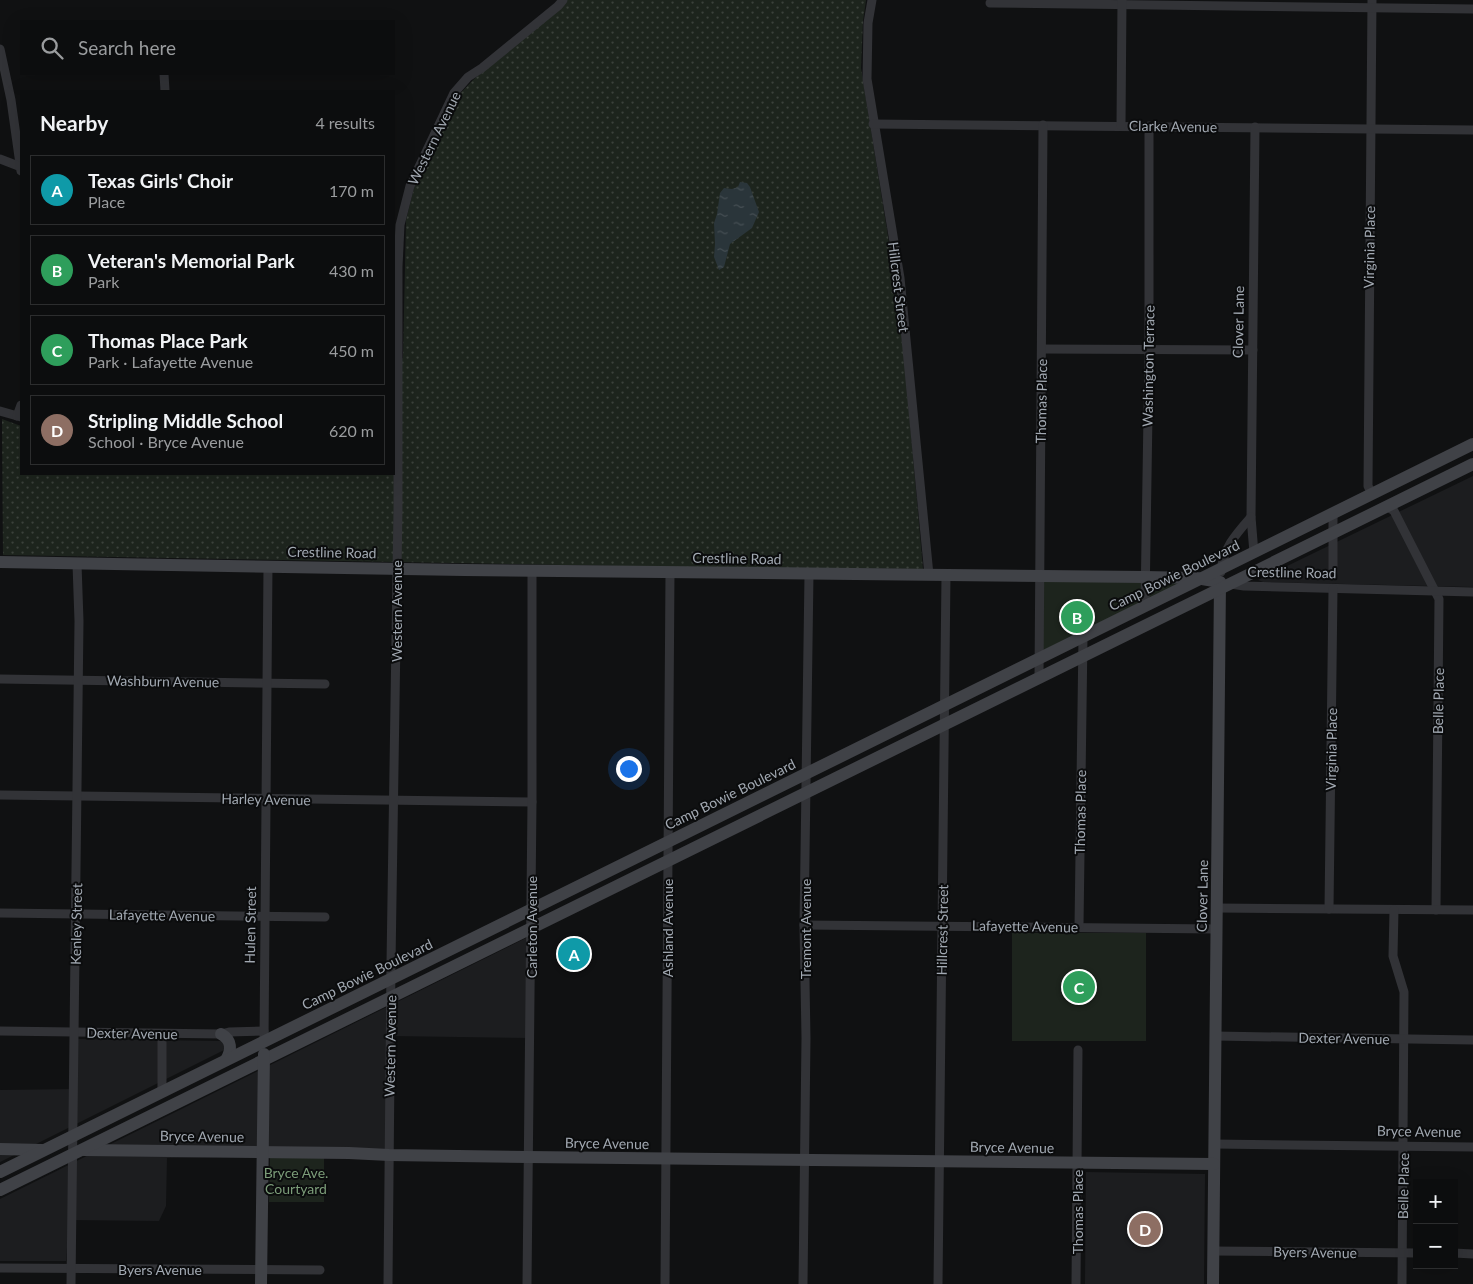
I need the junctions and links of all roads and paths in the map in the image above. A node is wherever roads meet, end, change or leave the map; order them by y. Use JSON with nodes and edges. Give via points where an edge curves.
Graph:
{"nodes":[{"id":1,"x":563,"y":0,"type":"edge"},
{"id":2,"x":872,"y":0,"type":"edge"},
{"id":3,"x":1122,"y":2,"type":"edge"},
{"id":4,"x":990,"y":3,"type":"dead end"},
{"id":5,"x":1372,"y":3,"type":"edge"},
{"id":6,"x":1473,"y":8,"type":"edge"},
{"id":7,"x":0,"y":49,"type":"edge"},
{"id":8,"x":164,"y":75,"type":"edge"},
{"id":9,"x":165,"y":90,"type":"edge"},
{"id":10,"x":873,"y":124,"type":"junction"},
{"id":11,"x":1043,"y":125,"type":"junction"},
{"id":12,"x":1121,"y":125,"type":"junction"},
{"id":13,"x":1149,"y":126,"type":"junction"},
{"id":14,"x":1255,"y":127,"type":"junction"},
{"id":15,"x":1370,"y":129,"type":"junction"},
{"id":16,"x":1473,"y":130,"type":"edge"},
{"id":17,"x":0,"y":158,"type":"edge"},
{"id":18,"x":20,"y":160,"type":"edge"},
{"id":19,"x":20,"y":167,"type":"edge"},
{"id":20,"x":396,"y":266,"type":"edge"},
{"id":21,"x":1042,"y":350,"type":"junction"},
{"id":22,"x":1149,"y":350,"type":"junction"},
{"id":23,"x":1253,"y":350,"type":"junction"},
{"id":24,"x":396,"y":352,"type":"edge"},
{"id":25,"x":0,"y":411,"type":"edge"},
{"id":26,"x":19,"y":417,"type":"edge"},
{"id":27,"x":1473,"y":444,"type":"edge"},
{"id":28,"x":1473,"y":464,"type":"edge"},
{"id":29,"x":1372,"y":494,"type":"junction"},
{"id":30,"x":1387,"y":506,"type":"junction"},
{"id":31,"x":1334,"y":513,"type":"junction"},
{"id":32,"x":1251,"y":517,"type":"junction"},
{"id":33,"x":1334,"y":532,"type":"junction"},
{"id":34,"x":1254,"y":553,"type":"junction"},
{"id":35,"x":0,"y":562,"type":"edge"},
{"id":36,"x":77,"y":564,"type":"junction"},
{"id":37,"x":268,"y":566,"type":"junction"},
{"id":38,"x":396,"y":568,"type":"junction"},
{"id":39,"x":532,"y":570,"type":"junction"},
{"id":40,"x":670,"y":572,"type":"junction"},
{"id":41,"x":1333,"y":573,"type":"dead end"},
{"id":42,"x":809,"y":574,"type":"junction"},
{"id":43,"x":929,"y":575,"type":"junction"},
{"id":44,"x":946,"y":575,"type":"junction"},
{"id":45,"x":1039,"y":576,"type":"junction"},
{"id":46,"x":1145,"y":577,"type":"junction"},
{"id":47,"x":1201,"y":579,"type":"junction"},
{"id":48,"x":1223,"y":581,"type":"junction"},
{"id":49,"x":1333,"y":589,"type":"junction"},
{"id":50,"x":1434,"y":590,"type":"junction"},
{"id":51,"x":1473,"y":592,"type":"edge"},
{"id":52,"x":1145,"y":605,"type":"junction"},
{"id":53,"x":1083,"y":637,"type":"junction"},
{"id":54,"x":1083,"y":657,"type":"junction"},
{"id":55,"x":1039,"y":659,"type":"junction"},
{"id":56,"x":1039,"y":678,"type":"junction"},
{"id":57,"x":0,"y":679,"type":"edge"},
{"id":58,"x":78,"y":680,"type":"junction"},
{"id":59,"x":268,"y":683,"type":"junction"},
{"id":60,"x":325,"y":684,"type":"dead end"},
{"id":61,"x":945,"y":705,"type":"junction"},
{"id":62,"x":945,"y":725,"type":"junction"},
{"id":63,"x":807,"y":773,"type":"junction"},
{"id":64,"x":806,"y":792,"type":"junction"},
{"id":65,"x":0,"y":795,"type":"edge"},
{"id":66,"x":77,"y":797,"type":"junction"},
{"id":67,"x":267,"y":800,"type":"junction"},
{"id":68,"x":393,"y":801,"type":"junction"},
{"id":69,"x":532,"y":802,"type":"junction"},
{"id":70,"x":668,"y":841,"type":"junction"},
{"id":71,"x":668,"y":861,"type":"junction"},
{"id":72,"x":1217,"y":908,"type":"junction"},
{"id":73,"x":1329,"y":909,"type":"junction"},
{"id":74,"x":531,"y":910,"type":"junction"},
{"id":75,"x":1394,"y":910,"type":"junction"},
{"id":76,"x":1436,"y":910,"type":"junction"},
{"id":77,"x":1473,"y":910,"type":"edge"},
{"id":78,"x":0,"y":913,"type":"edge"},
{"id":79,"x":76,"y":914,"type":"junction"},
{"id":80,"x":264,"y":917,"type":"junction"},
{"id":81,"x":325,"y":917,"type":"dead end"},
{"id":82,"x":804,"y":925,"type":"junction"},
{"id":83,"x":942,"y":925,"type":"junction"},
{"id":84,"x":1079,"y":926,"type":"junction"},
{"id":85,"x":1216,"y":929,"type":"junction"},
{"id":86,"x":530,"y":930,"type":"junction"},
{"id":87,"x":463,"y":943,"type":"junction"},
{"id":88,"x":472,"y":958,"type":"junction"},
{"id":89,"x":391,"y":978,"type":"junction"},
{"id":90,"x":391,"y":997,"type":"junction"},
{"id":91,"x":0,"y":1031,"type":"edge"},
{"id":92,"x":74,"y":1032,"type":"junction"},
{"id":93,"x":162,"y":1034,"type":"junction"},
{"id":94,"x":221,"y":1034,"type":"junction"},
{"id":95,"x":264,"y":1036,"type":"junction"},
{"id":96,"x":1215,"y":1036,"type":"junction"},
{"id":97,"x":1404,"y":1039,"type":"junction"},
{"id":98,"x":1473,"y":1040,"type":"edge"},
{"id":99,"x":1078,"y":1050,"type":"dead end"},
{"id":100,"x":226,"y":1060,"type":"junction"},
{"id":101,"x":264,"y":1061,"type":"junction"},
{"id":102,"x":162,"y":1092,"type":"junction"},
{"id":103,"x":73,"y":1136,"type":"junction"},
{"id":104,"x":1214,"y":1144,"type":"junction"},
{"id":105,"x":1403,"y":1146,"type":"junction"},
{"id":106,"x":1473,"y":1147,"type":"edge"},
{"id":107,"x":0,"y":1150,"type":"edge"},
{"id":108,"x":44,"y":1150,"type":"junction"},
{"id":109,"x":75,"y":1152,"type":"junction"},
{"id":110,"x":264,"y":1152,"type":"junction"},
{"id":111,"x":389,"y":1156,"type":"junction"},
{"id":112,"x":528,"y":1157,"type":"junction"},
{"id":113,"x":666,"y":1159,"type":"junction"},
{"id":114,"x":804,"y":1160,"type":"junction"},
{"id":115,"x":939,"y":1161,"type":"junction"},
{"id":116,"x":1077,"y":1162,"type":"junction"},
{"id":117,"x":1214,"y":1164,"type":"junction"},
{"id":118,"x":0,"y":1172,"type":"edge"},
{"id":119,"x":0,"y":1190,"type":"edge"},
{"id":120,"x":1213,"y":1251,"type":"junction"},
{"id":121,"x":1402,"y":1253,"type":"junction"},
{"id":122,"x":1413,"y":1253,"type":"edge"},
{"id":123,"x":1458,"y":1254,"type":"edge"},
{"id":124,"x":1473,"y":1254,"type":"edge"},
{"id":125,"x":0,"y":1268,"type":"edge"},
{"id":126,"x":71,"y":1268,"type":"junction"},
{"id":127,"x":261,"y":1269,"type":"junction"},
{"id":128,"x":320,"y":1270,"type":"dead end"},
{"id":129,"x":71,"y":1284,"type":"edge"},
{"id":130,"x":261,"y":1284,"type":"edge"},
{"id":131,"x":388,"y":1284,"type":"edge"},
{"id":132,"x":527,"y":1284,"type":"edge"},
{"id":133,"x":664,"y":1284,"type":"edge"},
{"id":134,"x":803,"y":1284,"type":"edge"},
{"id":135,"x":938,"y":1284,"type":"edge"},
{"id":136,"x":1076,"y":1284,"type":"edge"},
{"id":137,"x":1212,"y":1284,"type":"edge"},
{"id":138,"x":1402,"y":1284,"type":"edge"}],
"edges":[{"from":1,"to":20,"type":"street","name":"Western Avenue","via":[[468,77],[454,93],[410,186],[400,225]]},
{"from":2,"to":10,"type":"street","name":"Hillcrest Street","via":[[868,22],[867,79]]},
{"from":3,"to":4,"type":"street"},
{"from":3,"to":5,"type":"street"},
{"from":3,"to":12,"type":"street"},
{"from":5,"to":6,"type":"street"},
{"from":5,"to":15,"type":"street","name":"Virginia Place"},
{"from":7,"to":18,"type":"street"},
{"from":8,"to":9,"type":"street"},
{"from":10,"to":11,"type":"street","name":"Clarke Avenue"},
{"from":10,"to":43,"type":"street","name":"Hillcrest Street","via":[[900,278]]},
{"from":11,"to":12,"type":"street","name":"Clarke Avenue"},
{"from":11,"to":21,"type":"street","name":"Thomas Place"},
{"from":12,"to":13,"type":"street","name":"Clarke Avenue"},
{"from":13,"to":14,"type":"street","name":"Clarke Avenue"},
{"from":13,"to":22,"type":"street","name":"Washington Terrace"},
{"from":14,"to":15,"type":"street","name":"Clarke Avenue"},
{"from":14,"to":23,"type":"street","name":"Clover Lane"},
{"from":15,"to":16,"type":"street","name":"Clarke Avenue"},
{"from":15,"to":29,"type":"street","name":"Virginia Place","via":[[1368,486]]},
{"from":17,"to":19,"type":"street"},
{"from":20,"to":24,"type":"street","name":"Western Avenue"},
{"from":21,"to":22,"type":"street"},
{"from":21,"to":45,"type":"street","name":"Thomas Place"},
{"from":22,"to":23,"type":"street"},
{"from":22,"to":46,"type":"street","name":"Washington Terrace"},
{"from":23,"to":32,"type":"street","name":"Clover Lane"},
{"from":24,"to":38,"type":"street","name":"Western Avenue"},
{"from":25,"to":26,"type":"street"},
{"from":27,"to":29,"type":"main road","name":"Camp Bowie Boulevard"},
{"from":28,"to":30,"type":"main road","name":"Camp Bowie Boulevard"},
{"from":29,"to":30,"type":"main road"},
{"from":29,"to":31,"type":"main road","name":"Camp Bowie Boulevard"},
{"from":30,"to":33,"type":"main road","name":"Camp Bowie Boulevard"},
{"from":30,"to":50,"type":"street","name":"Belle Place","via":[[1394,511]]},
{"from":31,"to":33,"type":"street"},
{"from":31,"to":34,"type":"main road","name":"Camp Bowie Boulevard"},
{"from":32,"to":34,"type":"street","name":"Clover Lane"},
{"from":32,"to":48,"type":"street","name":"Clover Lane","via":[[1228,545],[1224,555]]},
{"from":33,"to":41,"type":"street"},
{"from":33,"to":48,"type":"main road","name":"Camp Bowie Boulevard"},
{"from":34,"to":48,"type":"main road","name":"Camp Bowie Boulevard"},
{"from":35,"to":36,"type":"main road","name":"Crestline Road"},
{"from":36,"to":37,"type":"main road","name":"Crestline Road"},
{"from":36,"to":58,"type":"street","name":"Kenley Street"},
{"from":37,"to":38,"type":"main road","name":"Crestline Road"},
{"from":37,"to":59,"type":"street","name":"Hulen Street"},
{"from":38,"to":39,"type":"main road","name":"Crestline Road"},
{"from":38,"to":68,"type":"street","name":"Western Avenue"},
{"from":39,"to":40,"type":"main road","name":"Crestline Road"},
{"from":39,"to":69,"type":"street","name":"Carleton Avenue"},
{"from":40,"to":42,"type":"main road","name":"Crestline Road"},
{"from":40,"to":70,"type":"street","name":"Ashland Avenue"},
{"from":42,"to":43,"type":"main road","name":"Crestline Road"},
{"from":42,"to":63,"type":"street","name":"Tremont Avenue"},
{"from":43,"to":44,"type":"main road","name":"Crestline Road"},
{"from":44,"to":45,"type":"main road","name":"Crestline Road"},
{"from":44,"to":61,"type":"street","name":"Hillcrest Street"},
{"from":45,"to":46,"type":"main road","name":"Crestline Road"},
{"from":45,"to":55,"type":"street","name":"Thomas Place"},
{"from":46,"to":47,"type":"main road","name":"Crestline Road"},
{"from":46,"to":52,"type":"street","name":"Washington Terrace"},
{"from":47,"to":48,"type":"main road","name":"Camp Bowie Boulevard"},
{"from":47,"to":52,"type":"main road","name":"Camp Bowie Boulevard"},
{"from":48,"to":49,"type":"street","name":"Crestline Road","via":[[1244,586]]},
{"from":48,"to":54,"type":"main road","name":"Camp Bowie Boulevard"},
{"from":48,"to":72,"type":"main road","name":"Clover Lane"},
{"from":49,"to":50,"type":"street","name":"Crestline Road"},
{"from":49,"to":73,"type":"street","name":"Virginia Place"},
{"from":50,"to":51,"type":"street","name":"Crestline Road"},
{"from":50,"to":76,"type":"street","name":"Belle Place","via":[[1439,600]]},
{"from":52,"to":53,"type":"main road","name":"Camp Bowie Boulevard"},
{"from":53,"to":54,"type":"street","name":"Thomas Place"},
{"from":53,"to":55,"type":"main road","name":"Camp Bowie Boulevard"},
{"from":54,"to":56,"type":"main road","name":"Camp Bowie Boulevard"},
{"from":54,"to":84,"type":"street","name":"Thomas Place"},
{"from":55,"to":56,"type":"street","name":"Thomas Place"},
{"from":55,"to":61,"type":"main road","name":"Camp Bowie Boulevard"},
{"from":56,"to":62,"type":"main road","name":"Camp Bowie Boulevard"},
{"from":57,"to":58,"type":"street","name":"Washburn Avenue"},
{"from":58,"to":59,"type":"street","name":"Washburn Avenue"},
{"from":58,"to":66,"type":"street","name":"Kenley Street"},
{"from":59,"to":60,"type":"street","name":"Washburn Avenue"},
{"from":59,"to":67,"type":"street","name":"Hulen Street"},
{"from":61,"to":62,"type":"street","name":"Hillcrest Street"},
{"from":61,"to":63,"type":"main road","name":"Camp Bowie Boulevard"},
{"from":62,"to":64,"type":"main road","name":"Camp Bowie Boulevard"},
{"from":62,"to":83,"type":"street","name":"Hillcrest Street"},
{"from":63,"to":64,"type":"street","name":"Tremont Avenue"},
{"from":63,"to":70,"type":"main road","name":"Camp Bowie Boulevard"},
{"from":64,"to":71,"type":"main road","name":"Camp Bowie Boulevard"},
{"from":64,"to":82,"type":"street","name":"Tremont Avenue"},
{"from":65,"to":66,"type":"street","name":"Harley Avenue"},
{"from":66,"to":67,"type":"street","name":"Harley Avenue"},
{"from":66,"to":79,"type":"street","name":"Kenley Street"},
{"from":67,"to":68,"type":"street","name":"Harley Avenue"},
{"from":67,"to":80,"type":"street","name":"Hulen Street"},
{"from":68,"to":69,"type":"street","name":"Harley Avenue"},
{"from":68,"to":89,"type":"street","name":"Western Avenue"},
{"from":69,"to":74,"type":"street","name":"Carleton Avenue"},
{"from":70,"to":71,"type":"street","name":"Ashland Avenue"},
{"from":70,"to":74,"type":"main road","name":"Camp Bowie Boulevard"},
{"from":71,"to":86,"type":"main road","name":"Camp Bowie Boulevard"},
{"from":71,"to":113,"type":"street","name":"Ashland Avenue"},
{"from":72,"to":73,"type":"street"},
{"from":72,"to":85,"type":"main road","name":"Clover Lane"},
{"from":73,"to":75,"type":"street"},
{"from":74,"to":86,"type":"street","name":"Carleton Avenue"},
{"from":74,"to":87,"type":"main road","name":"Camp Bowie Boulevard"},
{"from":75,"to":76,"type":"street"},
{"from":75,"to":97,"type":"street","name":"Belle Place","via":[[1393,956],[1404,992]]},
{"from":76,"to":77,"type":"street"},
{"from":78,"to":79,"type":"street","name":"Lafayette Avenue"},
{"from":79,"to":80,"type":"street","name":"Lafayette Avenue"},
{"from":79,"to":92,"type":"street","name":"Kenley Street"},
{"from":80,"to":81,"type":"street","name":"Lafayette Avenue"},
{"from":80,"to":95,"type":"street","name":"Hulen Street"},
{"from":82,"to":83,"type":"street","name":"Lafayette Avenue"},
{"from":82,"to":114,"type":"street","name":"Tremont Avenue"},
{"from":83,"to":84,"type":"street","name":"Lafayette Avenue"},
{"from":83,"to":115,"type":"street","name":"Hillcrest Street"},
{"from":84,"to":85,"type":"street","name":"Lafayette Avenue"},
{"from":85,"to":96,"type":"main road","name":"Clover Lane"},
{"from":86,"to":88,"type":"main road","name":"Camp Bowie Boulevard"},
{"from":86,"to":112,"type":"street","name":"Carleton Avenue"},
{"from":87,"to":88,"type":"main road"},
{"from":87,"to":89,"type":"main road","name":"Camp Bowie Boulevard"},
{"from":88,"to":90,"type":"main road","name":"Camp Bowie Boulevard"},
{"from":89,"to":90,"type":"street","name":"Western Avenue"},
{"from":89,"to":95,"type":"main road","name":"Camp Bowie Boulevard"},
{"from":90,"to":101,"type":"main road","name":"Camp Bowie Boulevard"},
{"from":90,"to":111,"type":"street","name":"Western Avenue"},
{"from":91,"to":92,"type":"street","name":"Dexter Avenue"},
{"from":92,"to":93,"type":"street","name":"Dexter Avenue"},
{"from":92,"to":103,"type":"street","name":"Kenley Street"},
{"from":93,"to":94,"type":"street","name":"Dexter Avenue"},
{"from":93,"to":102,"type":"street"},
{"from":94,"to":95,"type":"street","name":"Dexter Avenue"},
{"from":94,"to":100,"type":"main road","via":[[229,1042]]},
{"from":95,"to":100,"type":"main road","name":"Camp Bowie Boulevard"},
{"from":95,"to":101,"type":"main road","name":"Hulen Street"},
{"from":96,"to":97,"type":"street","name":"Dexter Avenue"},
{"from":96,"to":104,"type":"main road","name":"Clover Lane"},
{"from":97,"to":98,"type":"street","name":"Dexter Avenue"},
{"from":97,"to":105,"type":"street","name":"Belle Place"},
{"from":99,"to":116,"type":"street","name":"Thomas Place"},
{"from":100,"to":102,"type":"main road","name":"Camp Bowie Boulevard"},
{"from":101,"to":109,"type":"main road","name":"Camp Bowie Boulevard"},
{"from":101,"to":110,"type":"main road","name":"Hulen Street"},
{"from":102,"to":103,"type":"main road","name":"Camp Bowie Boulevard"},
{"from":103,"to":108,"type":"main road","name":"Camp Bowie Boulevard"},
{"from":103,"to":109,"type":"street","name":"Kenley Street"},
{"from":104,"to":105,"type":"street","name":"Bryce Avenue"},
{"from":104,"to":117,"type":"main road","name":"Clover Lane"},
{"from":105,"to":106,"type":"street","name":"Bryce Avenue"},
{"from":105,"to":121,"type":"street","name":"Belle Place"},
{"from":107,"to":108,"type":"main road","name":"Bryce Avenue"},
{"from":108,"to":109,"type":"main road","name":"Bryce Avenue"},
{"from":108,"to":118,"type":"main road","name":"Camp Bowie Boulevard"},
{"from":109,"to":110,"type":"main road","name":"Bryce Avenue"},
{"from":109,"to":119,"type":"main road","name":"Camp Bowie Boulevard"},
{"from":109,"to":126,"type":"street","name":"Kenley Street"},
{"from":110,"to":111,"type":"main road","name":"Bryce Avenue"},
{"from":110,"to":127,"type":"main road","name":"Hulen Street"},
{"from":111,"to":112,"type":"main road","name":"Bryce Avenue"},
{"from":111,"to":131,"type":"street","name":"Western Avenue"},
{"from":112,"to":113,"type":"main road","name":"Bryce Avenue"},
{"from":112,"to":132,"type":"street","name":"Carleton Avenue"},
{"from":113,"to":114,"type":"main road","name":"Bryce Avenue"},
{"from":113,"to":133,"type":"street","name":"Ashland Avenue"},
{"from":114,"to":115,"type":"main road","name":"Bryce Avenue"},
{"from":114,"to":134,"type":"street","name":"Tremont Avenue"},
{"from":115,"to":116,"type":"main road","name":"Bryce Avenue"},
{"from":115,"to":135,"type":"street","name":"Hillcrest Street"},
{"from":116,"to":117,"type":"main road","name":"Bryce Avenue"},
{"from":116,"to":136,"type":"street","name":"Thomas Place"},
{"from":117,"to":120,"type":"main road","name":"Clover Lane"},
{"from":120,"to":121,"type":"street","name":"Byers Avenue"},
{"from":120,"to":137,"type":"main road","name":"Clover Lane"},
{"from":121,"to":122,"type":"street","name":"Byers Avenue"},
{"from":121,"to":138,"type":"street","name":"Belle Place"},
{"from":123,"to":124,"type":"street"},
{"from":125,"to":126,"type":"street","name":"Byers Avenue"},
{"from":126,"to":127,"type":"street","name":"Byers Avenue"},
{"from":126,"to":129,"type":"street","name":"Kenley Street"},
{"from":127,"to":128,"type":"street","name":"Byers Avenue"},
{"from":127,"to":130,"type":"main road","name":"Hulen Street"}]}
